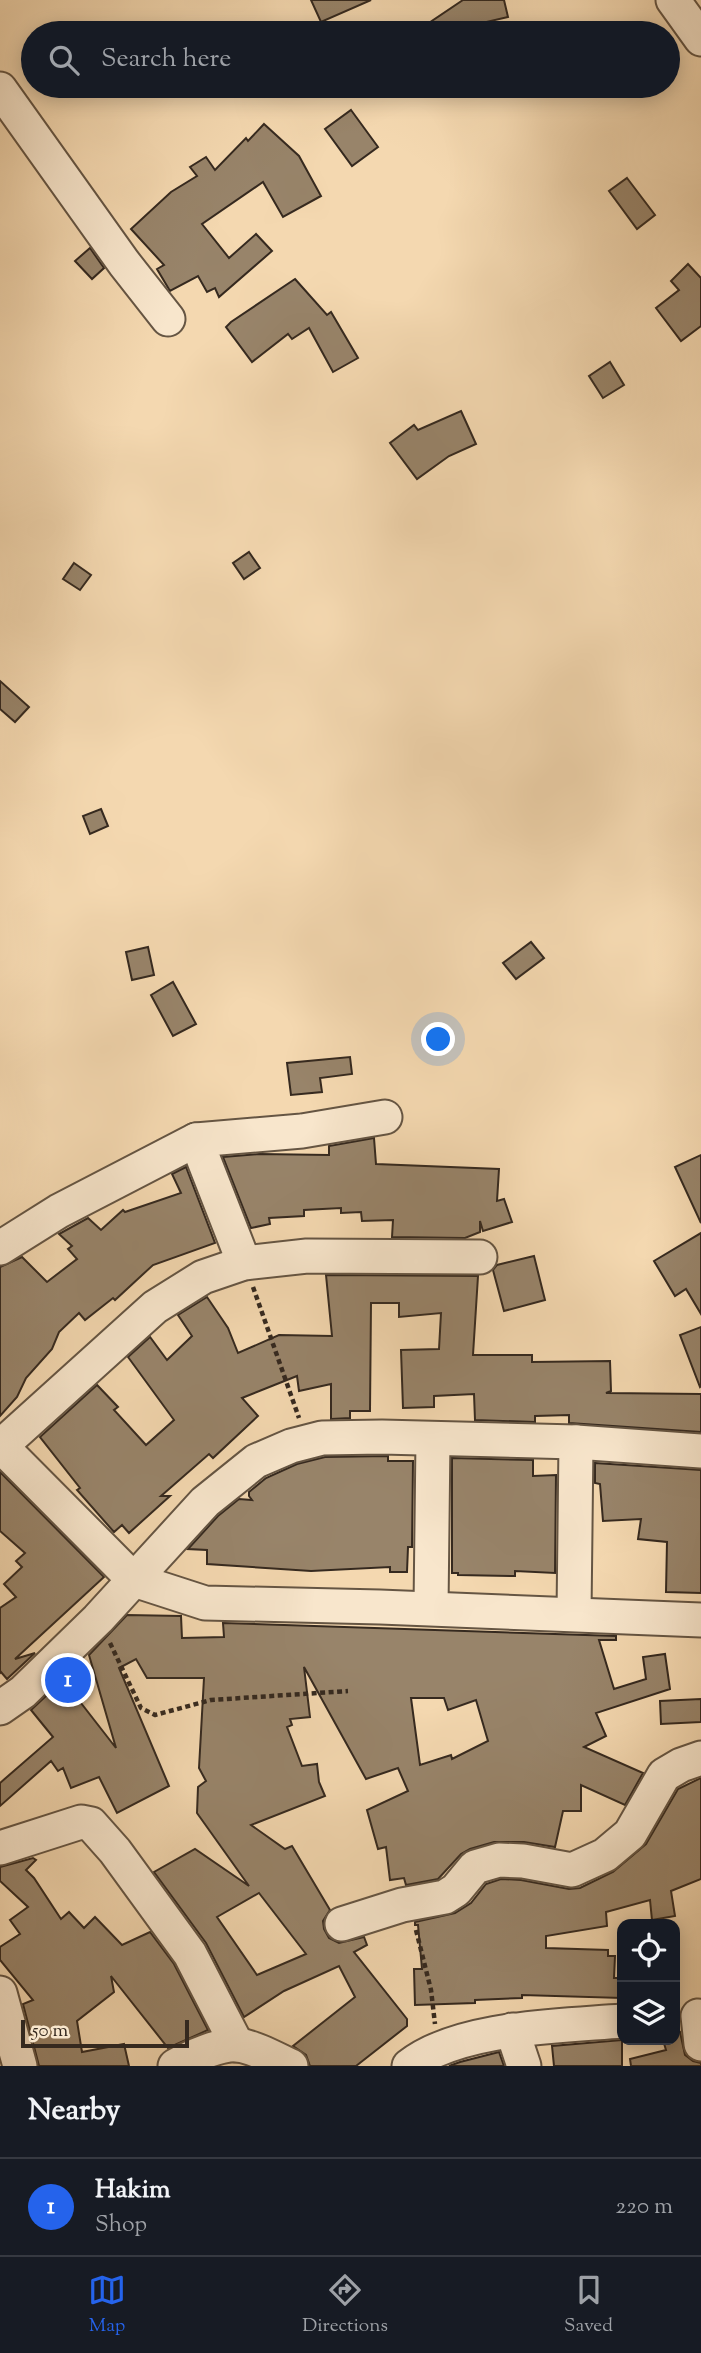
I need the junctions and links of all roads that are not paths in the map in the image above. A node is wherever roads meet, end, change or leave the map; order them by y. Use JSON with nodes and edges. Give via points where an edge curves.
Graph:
{"nodes":[{"id":1,"x":673,"y":0,"type":"edge"},
{"id":2,"x":701,"y":39,"type":"edge"},
{"id":3,"x":0,"y":89,"type":"edge"},
{"id":4,"x":168,"y":319,"type":"dead end"},
{"id":5,"x":386,"y":1117,"type":"dead end"},
{"id":6,"x":196,"y":1140,"type":"junction"},
{"id":7,"x":0,"y":1248,"type":"edge"},
{"id":8,"x":481,"y":1257,"type":"dead end"},
{"id":9,"x":244,"y":1263,"type":"junction"},
{"id":10,"x":433,"y":1439,"type":"junction"},
{"id":11,"x":576,"y":1443,"type":"junction"},
{"id":12,"x":0,"y":1446,"type":"edge"},
{"id":13,"x":701,"y":1451,"type":"edge"},
{"id":14,"x":134,"y":1580,"type":"junction"},
{"id":15,"x":431,"y":1608,"type":"junction"},
{"id":16,"x":574,"y":1614,"type":"junction"},
{"id":17,"x":701,"y":1620,"type":"edge"},
{"id":18,"x":12,"y":1700,"type":"edge"},
{"id":19,"x":0,"y":1726,"type":"edge"},
{"id":20,"x":701,"y":1758,"type":"edge"},
{"id":21,"x":0,"y":1848,"type":"edge"},
{"id":22,"x":342,"y":1924,"type":"dead end"},
{"id":23,"x":0,"y":1993,"type":"edge"},
{"id":24,"x":617,"y":2021,"type":"edge"},
{"id":25,"x":512,"y":2030,"type":"junction"},
{"id":26,"x":237,"y":2045,"type":"junction"},
{"id":27,"x":20,"y":2066,"type":"edge"},
{"id":28,"x":176,"y":2066,"type":"edge"},
{"id":29,"x":290,"y":2066,"type":"edge"},
{"id":30,"x":409,"y":2066,"type":"edge"},
{"id":31,"x":524,"y":2066,"type":"edge"}],
"edges":[{"from":1,"to":2,"type":"street"},
{"from":3,"to":4,"type":"street"},
{"from":5,"to":6,"type":"street"},
{"from":6,"to":7,"type":"street"},
{"from":6,"to":9,"type":"street"},
{"from":8,"to":9,"type":"street","via":[[307,1255]]},
{"from":9,"to":12,"type":"street","via":[[203,1277],[155,1307]]},
{"from":10,"to":11,"type":"street"},
{"from":10,"to":14,"type":"street","via":[[322,1438],[256,1461],[205,1502]]},
{"from":10,"to":15,"type":"street"},
{"from":11,"to":13,"type":"street"},
{"from":11,"to":16,"type":"street"},
{"from":12,"to":14,"type":"street"},
{"from":14,"to":15,"type":"street","via":[[205,1603]]},
{"from":14,"to":18,"type":"street"},
{"from":15,"to":16,"type":"street"},
{"from":16,"to":17,"type":"street"},
{"from":18,"to":19,"type":"street"},
{"from":20,"to":22,"type":"street","via":[[664,1775],[630,1834],[605,1856],[572,1870],[499,1860],[475,1867],[445,1897]]},
{"from":21,"to":26,"type":"street","via":[[81,1822],[90,1824],[190,1954]]},
{"from":23,"to":27,"type":"street"},
{"from":24,"to":25,"type":"street"},
{"from":25,"to":30,"type":"street","via":[[438,2049]]},
{"from":25,"to":31,"type":"street"},
{"from":26,"to":28,"type":"street"},
{"from":26,"to":29,"type":"street"}]}
